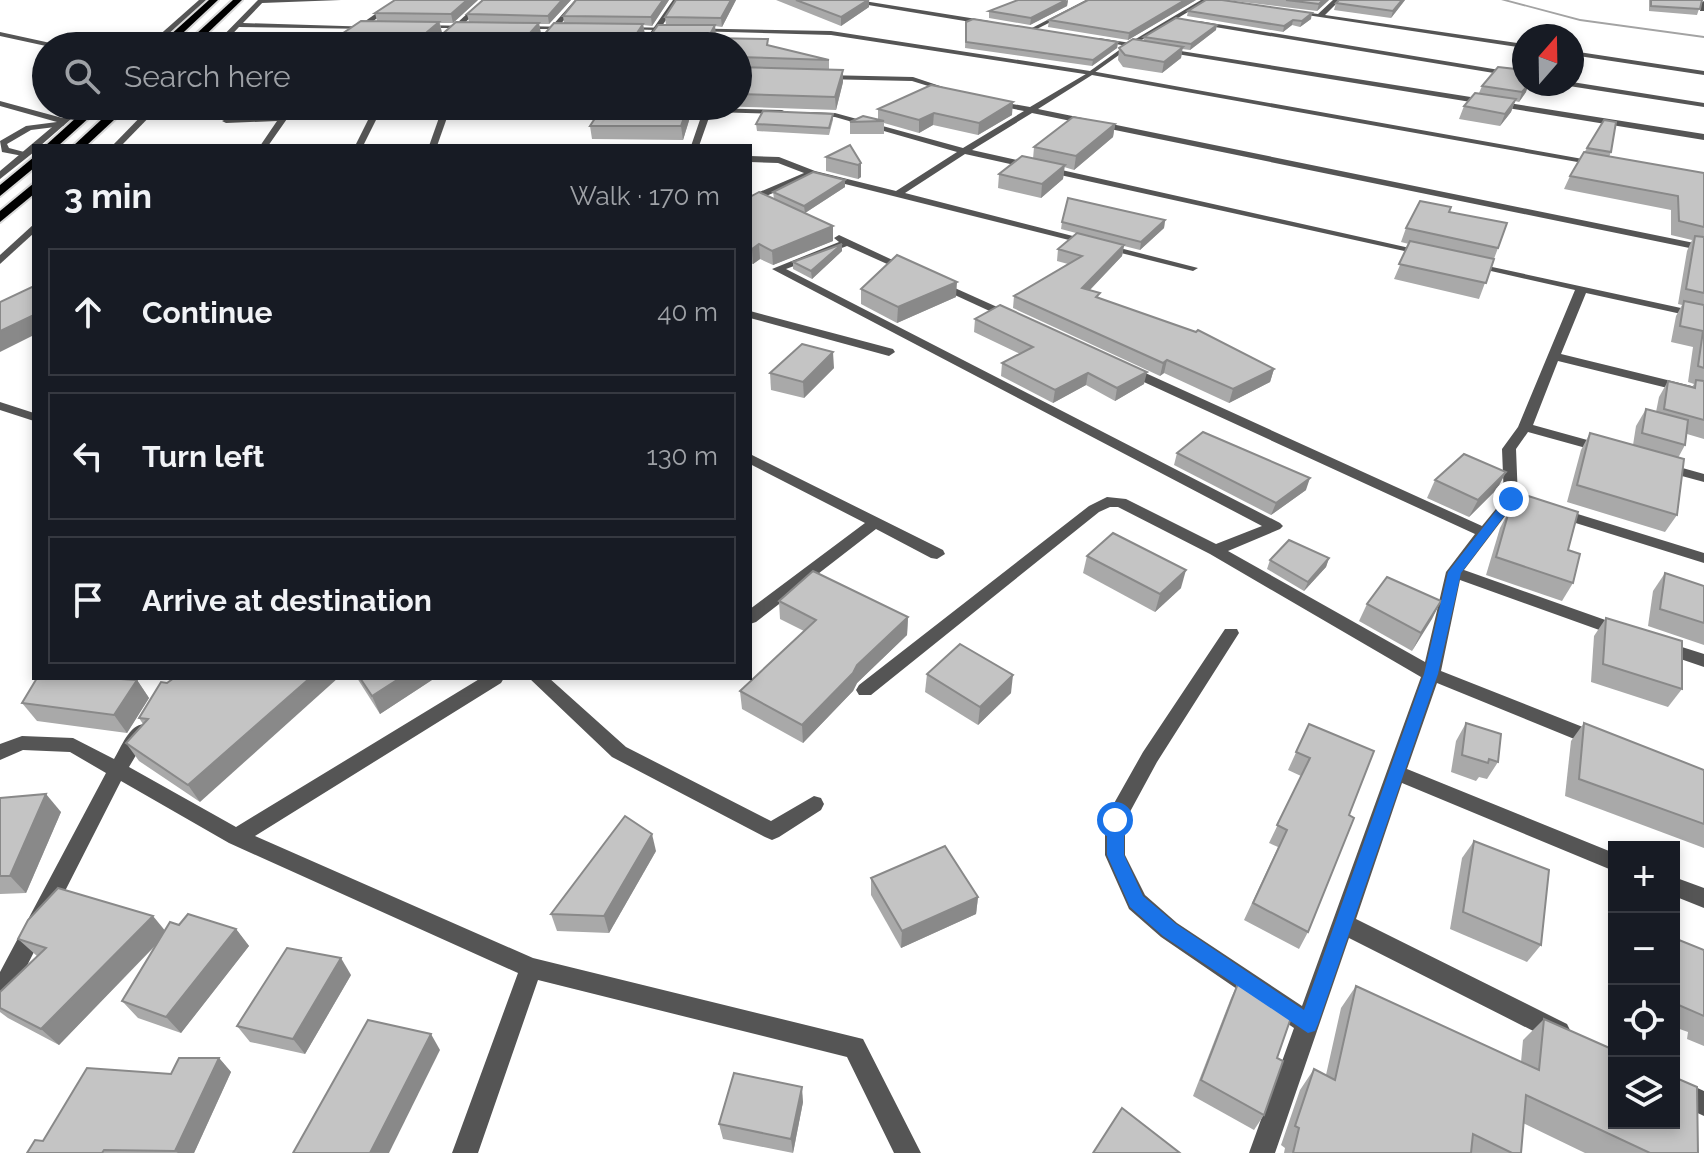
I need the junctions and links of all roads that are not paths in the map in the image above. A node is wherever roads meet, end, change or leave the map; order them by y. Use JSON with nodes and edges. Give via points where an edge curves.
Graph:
{"nodes":[{"id":1,"x":203,"y":0,"type":"edge"},
{"id":2,"x":214,"y":0,"type":"edge"},
{"id":3,"x":238,"y":0,"type":"edge"},
{"id":4,"x":262,"y":0,"type":"edge"},
{"id":5,"x":338,"y":0,"type":"edge"},
{"id":6,"x":399,"y":0,"type":"edge"},
{"id":7,"x":474,"y":0,"type":"edge"},
{"id":8,"x":486,"y":0,"type":"edge"},
{"id":9,"x":578,"y":0,"type":"edge"},
{"id":10,"x":676,"y":0,"type":"edge"},
{"id":11,"x":1091,"y":0,"type":"edge"},
{"id":12,"x":1205,"y":0,"type":"edge"},
{"id":13,"x":1337,"y":0,"type":"edge"},
{"id":14,"x":1061,"y":1,"type":"edge"},
{"id":15,"x":864,"y":3,"type":"edge"},
{"id":16,"x":1083,"y":4,"type":"junction"},
{"id":17,"x":1278,"y":10,"type":"edge"},
{"id":18,"x":1320,"y":16,"type":"junction"},
{"id":19,"x":1173,"y":19,"type":"junction"},
{"id":20,"x":237,"y":25,"type":"junction"},
{"id":21,"x":1001,"y":25,"type":"edge"},
{"id":22,"x":363,"y":27,"type":"junction"},
{"id":23,"x":378,"y":27,"type":"edge"},
{"id":24,"x":409,"y":27,"type":"edge"},
{"id":25,"x":1016,"y":27,"type":"edge"},
{"id":26,"x":456,"y":28,"type":"junction"},
{"id":27,"x":488,"y":28,"type":"edge"},
{"id":28,"x":504,"y":28,"type":"edge"},
{"id":29,"x":551,"y":29,"type":"junction"},
{"id":30,"x":581,"y":29,"type":"edge"},
{"id":31,"x":611,"y":29,"type":"edge"},
{"id":32,"x":656,"y":30,"type":"junction"},
{"id":33,"x":1031,"y":30,"type":"junction"},
{"id":34,"x":167,"y":32,"type":"edge"},
{"id":35,"x":179,"y":32,"type":"edge"},
{"id":36,"x":203,"y":32,"type":"edge"},
{"id":37,"x":230,"y":32,"type":"edge"},
{"id":38,"x":355,"y":32,"type":"edge"},
{"id":39,"x":452,"y":32,"type":"edge"},
{"id":40,"x":549,"y":32,"type":"edge"},
{"id":41,"x":1046,"y":32,"type":"edge"},
{"id":42,"x":0,"y":34,"type":"edge"},
{"id":43,"x":1502,"y":35,"type":"dead end"},
{"id":44,"x":1088,"y":38,"type":"edge"},
{"id":45,"x":32,"y":41,"type":"edge"},
{"id":46,"x":1496,"y":42,"type":"junction"},
{"id":47,"x":1131,"y":44,"type":"junction"},
{"id":48,"x":1512,"y":44,"type":"edge"},
{"id":49,"x":1584,"y":55,"type":"edge"},
{"id":50,"x":1091,"y":73,"type":"junction"},
{"id":51,"x":1704,"y":73,"type":"edge"},
{"id":52,"x":1512,"y":74,"type":"edge"},
{"id":53,"x":817,"y":77,"type":"edge"},
{"id":54,"x":1584,"y":86,"type":"edge"},
{"id":55,"x":963,"y":94,"type":"edge"},
{"id":56,"x":976,"y":98,"type":"edge"},
{"id":57,"x":0,"y":103,"type":"edge"},
{"id":58,"x":1704,"y":105,"type":"edge"},
{"id":59,"x":752,"y":111,"type":"edge"},
{"id":60,"x":1030,"y":112,"type":"junction"},
{"id":61,"x":32,"y":113,"type":"edge"},
{"id":62,"x":787,"y":113,"type":"edge"},
{"id":63,"x":803,"y":113,"type":"edge"},
{"id":64,"x":53,"y":120,"type":"edge"},
{"id":65,"x":66,"y":120,"type":"edge"},
{"id":66,"x":80,"y":120,"type":"edge"},
{"id":67,"x":108,"y":120,"type":"edge"},
{"id":68,"x":142,"y":120,"type":"edge"},
{"id":69,"x":245,"y":120,"type":"edge"},
{"id":70,"x":282,"y":120,"type":"edge"},
{"id":71,"x":372,"y":120,"type":"edge"},
{"id":72,"x":442,"y":120,"type":"edge"},
{"id":73,"x":704,"y":120,"type":"edge"},
{"id":74,"x":226,"y":121,"type":"dead end"},
{"id":75,"x":62,"y":123,"type":"junction"},
{"id":76,"x":1704,"y":137,"type":"edge"},
{"id":77,"x":38,"y":144,"type":"edge"},
{"id":78,"x":53,"y":144,"type":"edge"},
{"id":79,"x":81,"y":144,"type":"edge"},
{"id":80,"x":118,"y":144,"type":"edge"},
{"id":81,"x":265,"y":144,"type":"edge"},
{"id":82,"x":360,"y":144,"type":"edge"},
{"id":83,"x":434,"y":144,"type":"edge"},
{"id":84,"x":696,"y":144,"type":"edge"},
{"id":85,"x":964,"y":151,"type":"junction"},
{"id":86,"x":30,"y":158,"type":"edge"},
{"id":87,"x":752,"y":159,"type":"edge"},
{"id":88,"x":1610,"y":165,"type":"edge"},
{"id":89,"x":812,"y":173,"type":"junction"},
{"id":90,"x":0,"y":176,"type":"edge"},
{"id":91,"x":32,"y":189,"type":"edge"},
{"id":92,"x":0,"y":192,"type":"edge"},
{"id":93,"x":899,"y":193,"type":"junction"},
{"id":94,"x":752,"y":198,"type":"edge"},
{"id":95,"x":768,"y":203,"type":"edge"},
{"id":96,"x":0,"y":218,"type":"edge"},
{"id":97,"x":32,"y":229,"type":"edge"},
{"id":98,"x":820,"y":229,"type":"edge"},
{"id":99,"x":847,"y":242,"type":"junction"},
{"id":100,"x":1704,"y":248,"type":"edge"},
{"id":101,"x":1443,"y":257,"type":"edge"},
{"id":102,"x":1458,"y":260,"type":"edge"},
{"id":103,"x":0,"y":261,"type":"edge"},
{"id":104,"x":1193,"y":268,"type":"dead end"},
{"id":105,"x":1582,"y":288,"type":"junction"},
{"id":106,"x":752,"y":315,"type":"edge"},
{"id":107,"x":1704,"y":316,"type":"edge"},
{"id":108,"x":1020,"y":321,"type":"edge"},
{"id":109,"x":889,"y":352,"type":"dead end"},
{"id":110,"x":1555,"y":356,"type":"junction"},
{"id":111,"x":1107,"y":361,"type":"edge"},
{"id":112,"x":1704,"y":393,"type":"edge"},
{"id":113,"x":0,"y":406,"type":"edge"},
{"id":114,"x":32,"y":416,"type":"edge"},
{"id":115,"x":1525,"y":427,"type":"junction"},
{"id":116,"x":1614,"y":452,"type":"edge"},
{"id":117,"x":752,"y":459,"type":"edge"},
{"id":118,"x":1644,"y":461,"type":"edge"},
{"id":119,"x":1704,"y":478,"type":"edge"},
{"id":120,"x":1526,"y":504,"type":"junction"},
{"id":121,"x":876,"y":522,"type":"junction"},
{"id":122,"x":1483,"y":532,"type":"junction"},
{"id":123,"x":1215,"y":550,"type":"junction"},
{"id":124,"x":937,"y":554,"type":"dead end"},
{"id":125,"x":1704,"y":558,"type":"edge"},
{"id":126,"x":1454,"y":572,"type":"junction"},
{"id":127,"x":752,"y":616,"type":"edge"},
{"id":128,"x":1231,"y":633,"type":"dead end"},
{"id":129,"x":1704,"y":661,"type":"edge"},
{"id":130,"x":1431,"y":674,"type":"junction"},
{"id":131,"x":492,"y":680,"type":"edge"},
{"id":132,"x":540,"y":680,"type":"edge"},
{"id":133,"x":865,"y":690,"type":"dead end"},
{"id":134,"x":150,"y":717,"type":"edge"},
{"id":135,"x":1618,"y":749,"type":"edge"},
{"id":136,"x":0,"y":752,"type":"edge"},
{"id":137,"x":118,"y":768,"type":"junction"},
{"id":138,"x":1397,"y":773,"type":"junction"},
{"id":139,"x":814,"y":804,"type":"dead end"},
{"id":140,"x":236,"y":837,"type":"junction"},
{"id":141,"x":1608,"y":860,"type":"edge"},
{"id":142,"x":1680,"y":888,"type":"edge"},
{"id":143,"x":1704,"y":898,"type":"edge"},
{"id":144,"x":1344,"y":924,"type":"junction"},
{"id":145,"x":531,"y":968,"type":"junction"},
{"id":146,"x":0,"y":995,"type":"edge"},
{"id":147,"x":1308,"y":1024,"type":"junction"},
{"id":148,"x":1586,"y":1045,"type":"edge"},
{"id":149,"x":1680,"y":1092,"type":"edge"},
{"id":150,"x":1704,"y":1104,"type":"edge"},
{"id":151,"x":465,"y":1153,"type":"edge"},
{"id":152,"x":908,"y":1153,"type":"edge"},
{"id":153,"x":1262,"y":1153,"type":"edge"}],
"edges":[{"from":1,"to":34,"type":"street"},
{"from":2,"to":35,"type":"highway"},
{"from":3,"to":36,"type":"highway"},
{"from":4,"to":5,"type":"street"},
{"from":4,"to":20,"type":"street"},
{"from":6,"to":22,"type":"street"},
{"from":7,"to":8,"type":"street"},
{"from":8,"to":26,"type":"street"},
{"from":9,"to":29,"type":"street"},
{"from":10,"to":32,"type":"street"},
{"from":11,"to":16,"type":"street"},
{"from":12,"to":19,"type":"street"},
{"from":13,"to":18,"type":"street"},
{"from":14,"to":16,"type":"street"},
{"from":15,"to":21,"type":"street"},
{"from":16,"to":33,"type":"street"},
{"from":17,"to":18,"type":"street"},
{"from":18,"to":46,"type":"street"},
{"from":19,"to":47,"type":"street"},
{"from":19,"to":52,"type":"street"},
{"from":20,"to":22,"type":"street"},
{"from":20,"to":37,"type":"street"},
{"from":22,"to":23,"type":"street"},
{"from":22,"to":38,"type":"street"},
{"from":24,"to":26,"type":"street"},
{"from":25,"to":33,"type":"street"},
{"from":26,"to":27,"type":"street"},
{"from":26,"to":39,"type":"street"},
{"from":28,"to":29,"type":"street"},
{"from":29,"to":30,"type":"street"},
{"from":29,"to":40,"type":"street"},
{"from":31,"to":32,"type":"street"},
{"from":32,"to":50,"type":"street","via":[[831,33]]},
{"from":33,"to":41,"type":"street"},
{"from":42,"to":45,"type":"street"},
{"from":43,"to":46,"type":"street"},
{"from":44,"to":47,"type":"street"},
{"from":46,"to":48,"type":"street"},
{"from":47,"to":50,"type":"street"},
{"from":47,"to":76,"type":"street"},
{"from":49,"to":51,"type":"street"},
{"from":50,"to":60,"type":"street"},
{"from":50,"to":88,"type":"street"},
{"from":53,"to":55,"type":"street","via":[[913,79]]},
{"from":54,"to":58,"type":"street"},
{"from":56,"to":60,"type":"street"},
{"from":57,"to":61,"type":"street"},
{"from":59,"to":62,"type":"street"},
{"from":60,"to":85,"type":"street"},
{"from":60,"to":100,"type":"street"},
{"from":63,"to":85,"type":"street","via":[[835,115]]},
{"from":64,"to":75,"type":"street"},
{"from":65,"to":75,"type":"street"},
{"from":66,"to":78,"type":"highway"},
{"from":67,"to":79,"type":"highway"},
{"from":68,"to":80,"type":"street"},
{"from":69,"to":74,"type":"street"},
{"from":70,"to":81,"type":"street"},
{"from":71,"to":82,"type":"street"},
{"from":72,"to":83,"type":"street"},
{"from":73,"to":84,"type":"street"},
{"from":75,"to":77,"type":"street"},
{"from":75,"to":86,"type":"street","via":[[29,128],[2,143],[5,150]]},
{"from":85,"to":93,"type":"street"},
{"from":85,"to":101,"type":"street"},
{"from":86,"to":90,"type":"street"},
{"from":86,"to":92,"type":"highway"},
{"from":87,"to":89,"type":"street","via":[[779,160]]},
{"from":89,"to":93,"type":"street"},
{"from":89,"to":94,"type":"street"},
{"from":91,"to":96,"type":"highway"},
{"from":93,"to":104,"type":"street"},
{"from":94,"to":95,"type":"street"},
{"from":97,"to":103,"type":"street"},
{"from":98,"to":99,"type":"street"},
{"from":99,"to":108,"type":"street"},
{"from":99,"to":123,"type":"street","via":[[777,269],[1275,526]]},
{"from":102,"to":105,"type":"street"},
{"from":105,"to":107,"type":"street"},
{"from":105,"to":110,"type":"street"},
{"from":106,"to":109,"type":"street"},
{"from":110,"to":112,"type":"street"},
{"from":110,"to":115,"type":"street"},
{"from":111,"to":122,"type":"street"},
{"from":113,"to":114,"type":"street"},
{"from":115,"to":116,"type":"street"},
{"from":115,"to":120,"type":"street","via":[[1509,449]]},
{"from":117,"to":121,"type":"street"},
{"from":118,"to":119,"type":"street"},
{"from":120,"to":122,"type":"street"},
{"from":120,"to":125,"type":"street"},
{"from":121,"to":124,"type":"street"},
{"from":121,"to":127,"type":"street"},
{"from":122,"to":126,"type":"street"},
{"from":123,"to":130,"type":"street"},
{"from":123,"to":133,"type":"street","via":[[1121,502],[1107,502]]},
{"from":126,"to":129,"type":"street"},
{"from":126,"to":130,"type":"street"},
{"from":128,"to":147,"type":"street","via":[[1115,820],[1115,855],[1137,902],[1169,930]]},
{"from":130,"to":135,"type":"street"},
{"from":130,"to":138,"type":"street"},
{"from":131,"to":140,"type":"street"},
{"from":132,"to":139,"type":"street","via":[[619,752],[772,831]]},
{"from":134,"to":137,"type":"street"},
{"from":136,"to":137,"type":"street","via":[[22,743],[73,745]]},
{"from":137,"to":140,"type":"street"},
{"from":137,"to":146,"type":"street"},
{"from":138,"to":141,"type":"street"},
{"from":138,"to":144,"type":"street"},
{"from":140,"to":145,"type":"street"},
{"from":142,"to":143,"type":"street"},
{"from":144,"to":147,"type":"street"},
{"from":144,"to":148,"type":"street"},
{"from":145,"to":151,"type":"street"},
{"from":145,"to":152,"type":"street","via":[[855,1047]]},
{"from":147,"to":153,"type":"street"},
{"from":149,"to":150,"type":"street"}]}
